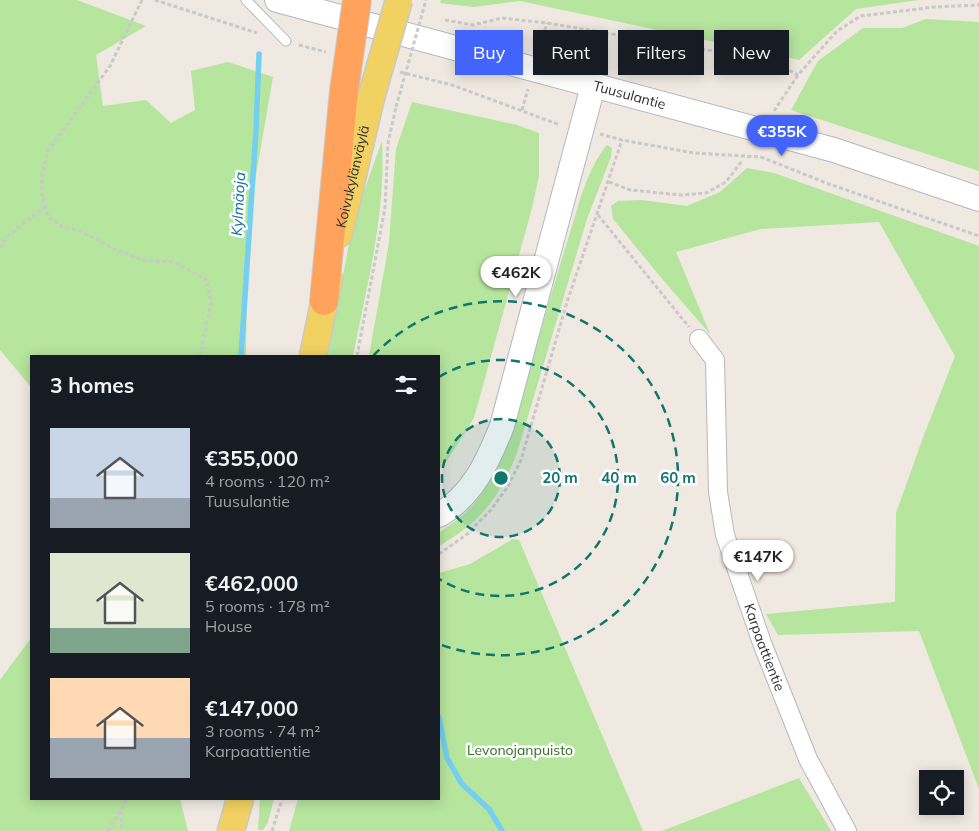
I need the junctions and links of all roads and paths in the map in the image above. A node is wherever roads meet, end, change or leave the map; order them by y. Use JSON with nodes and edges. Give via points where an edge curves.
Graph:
{"nodes":[{"id":1,"x":142,"y":0,"type":"edge"},
{"id":2,"x":246,"y":0,"type":"edge"},
{"id":3,"x":277,"y":0,"type":"edge"},
{"id":4,"x":357,"y":0,"type":"edge"},
{"id":5,"x":399,"y":0,"type":"edge"},
{"id":6,"x":426,"y":0,"type":"edge"},
{"id":7,"x":979,"y":4,"type":"edge"},
{"id":8,"x":445,"y":20,"type":"dead end"},
{"id":9,"x":286,"y":41,"type":"dead end"},
{"id":10,"x":798,"y":75,"type":"junction"},
{"id":11,"x":593,"y":86,"type":"junction"},
{"id":12,"x":774,"y":111,"type":"dead end"},
{"id":13,"x":742,"y":162,"type":"dead end"},
{"id":14,"x":609,"y":182,"type":"junction"},
{"id":15,"x":979,"y":199,"type":"edge"},
{"id":16,"x":45,"y":206,"type":"junction"},
{"id":17,"x":597,"y":215,"type":"junction"},
{"id":18,"x":979,"y":236,"type":"edge"},
{"id":19,"x":0,"y":248,"type":"edge"},
{"id":20,"x":324,"y":301,"type":"junction"},
{"id":21,"x":699,"y":339,"type":"joint"},
{"id":22,"x":200,"y":355,"type":"edge"},
{"id":23,"x":312,"y":355,"type":"edge"},
{"id":24,"x":358,"y":355,"type":"edge"},
{"id":25,"x":440,"y":514,"type":"edge"},
{"id":26,"x":440,"y":553,"type":"edge"},
{"id":27,"x":126,"y":800,"type":"edge"},
{"id":28,"x":240,"y":800,"type":"edge"},
{"id":29,"x":282,"y":800,"type":"edge"},
{"id":30,"x":121,"y":810,"type":"junction"},
{"id":31,"x":108,"y":831,"type":"edge"},
{"id":32,"x":122,"y":831,"type":"edge"},
{"id":33,"x":231,"y":831,"type":"edge"},
{"id":34,"x":272,"y":831,"type":"edge"},
{"id":35,"x":847,"y":831,"type":"edge"}],
"edges":[{"from":1,"to":16,"type":"path","via":[[110,66],[48,151],[42,174]]},
{"from":2,"to":9,"type":"lane"},
{"from":3,"to":11,"type":"main road","name":"Tuusulantie"},
{"from":4,"to":20,"type":"highway","bridge":true,"via":[[344,91]]},
{"from":5,"to":20,"type":"main road","name":"Koivukylänväylä","bridge":true,"via":[[371,98]]},
{"from":6,"to":24,"type":"path","bridge":true,"via":[[388,143],[385,208]]},
{"from":7,"to":10,"type":"path","via":[[860,16],[837,31]]},
{"from":8,"to":10,"type":"path","via":[[473,25],[502,18],[547,23],[755,58]]},
{"from":10,"to":12,"type":"path"},
{"from":11,"to":15,"type":"main road","name":"Tuusulantie","via":[[834,150]]},
{"from":11,"to":25,"type":"main road","via":[[502,426],[479,476],[465,494]]},
{"from":13,"to":14,"type":"path","via":[[726,182],[706,193],[680,195],[630,190]]},
{"from":14,"to":17,"type":"path"},
{"from":14,"to":18,"type":"path","via":[[622,140],[694,153],[761,157]]},
{"from":16,"to":19,"type":"path","via":[[8,236]]},
{"from":16,"to":22,"type":"path","via":[[50,218],[61,226],[143,260],[173,262],[207,280],[211,303]]},
{"from":17,"to":21,"type":"path"},
{"from":17,"to":26,"type":"path","via":[[567,302],[521,460],[507,488],[490,511]]},
{"from":20,"to":23,"type":"main road","name":"Koivukylänväylä"},
{"from":21,"to":35,"type":"street","name":"Karpaattientie","via":[[716,360],[718,492],[725,535],[762,643],[808,759]]},
{"from":27,"to":30,"type":"path"},
{"from":28,"to":33,"type":"main road"},
{"from":29,"to":34,"type":"path"},
{"from":30,"to":31,"type":"path"},
{"from":30,"to":32,"type":"path"}]}
